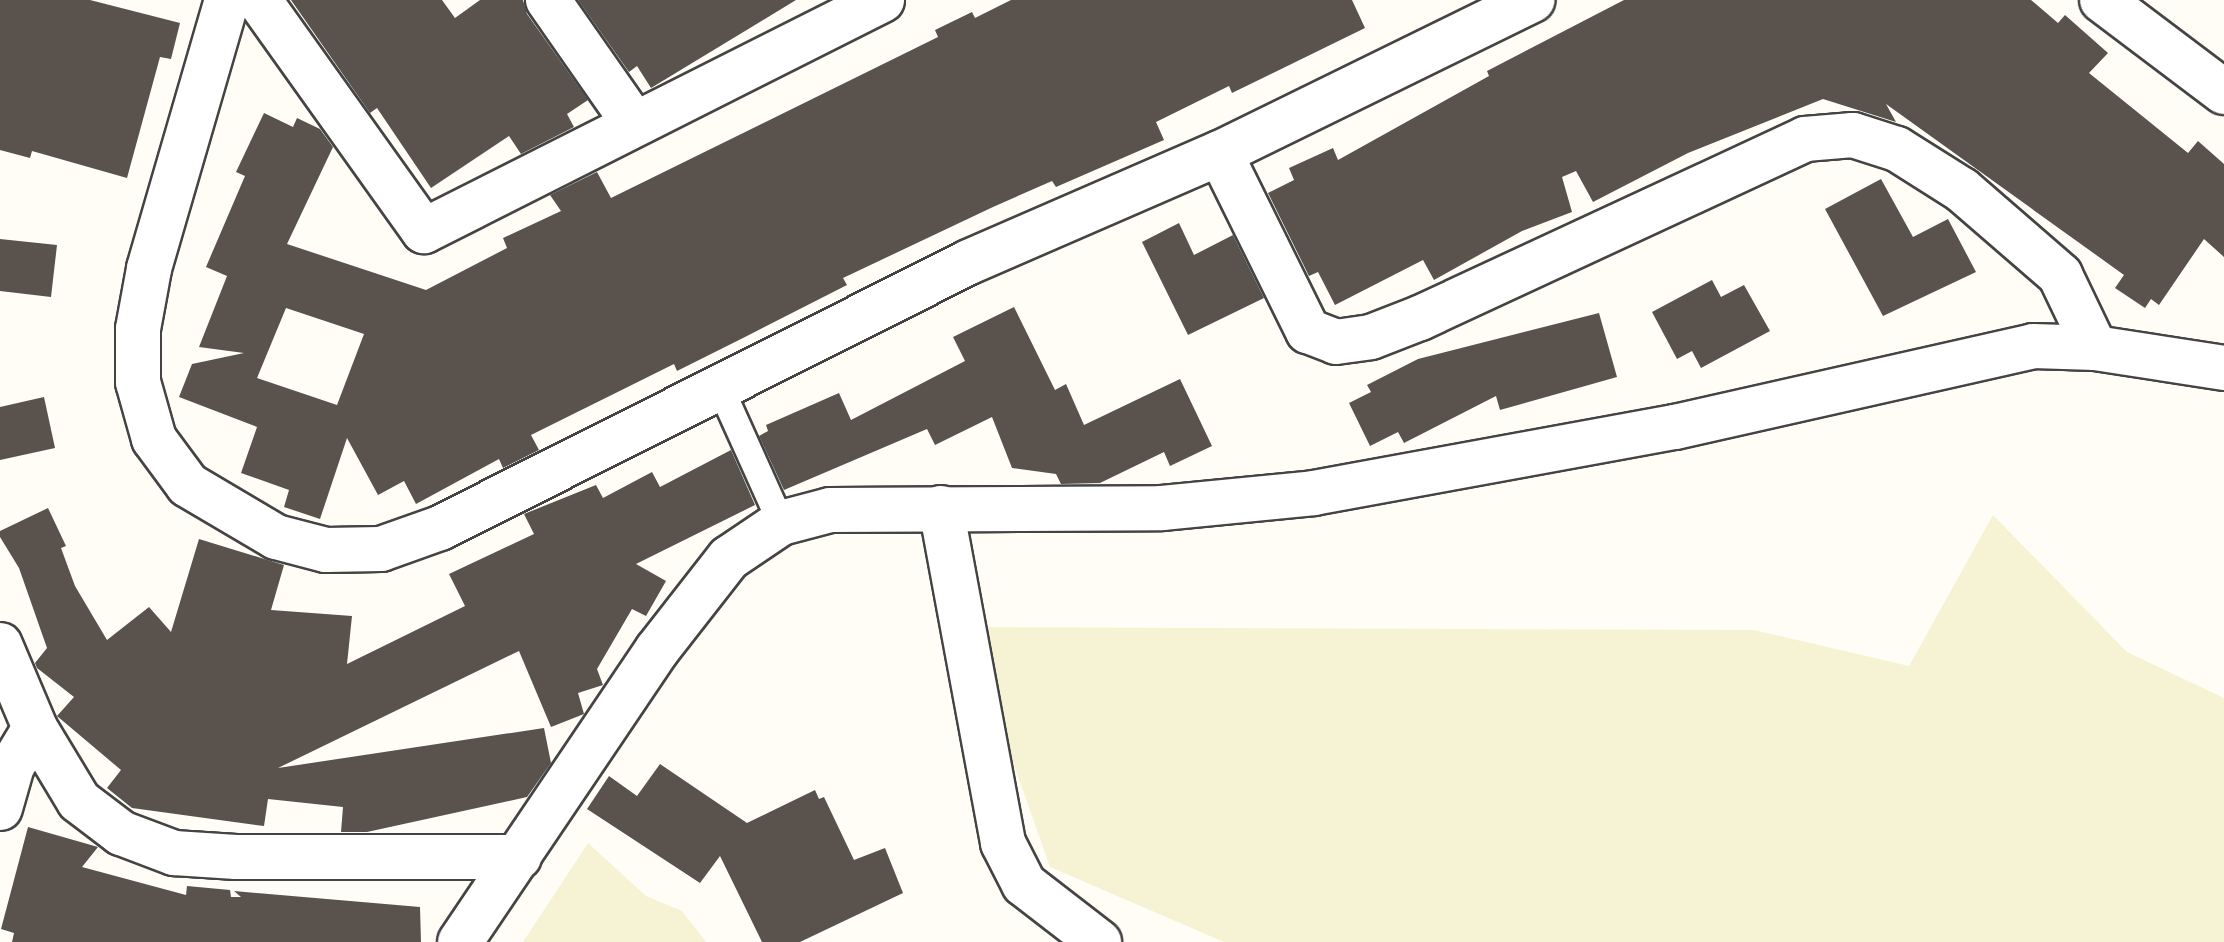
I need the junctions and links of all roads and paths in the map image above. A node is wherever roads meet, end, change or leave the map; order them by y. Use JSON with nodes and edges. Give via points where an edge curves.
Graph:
{"nodes":[{"id":1,"x":227,"y":0,"type":"edge"},
{"id":2,"x":259,"y":0,"type":"edge"},
{"id":3,"x":548,"y":0,"type":"edge"},
{"id":4,"x":1533,"y":0,"type":"edge"},
{"id":5,"x":2102,"y":0,"type":"edge"},
{"id":6,"x":861,"y":4,"type":"edge"},
{"id":7,"x":2224,"y":92,"type":"edge"},
{"id":8,"x":633,"y":122,"type":"junction"},
{"id":9,"x":1220,"y":153,"type":"junction"},
{"id":10,"x":2095,"y":348,"type":"junction"},
{"id":11,"x":2224,"y":368,"type":"edge"},
{"id":12,"x":720,"y":387,"type":"junction"},
{"id":13,"x":941,"y":508,"type":"junction"},
{"id":14,"x":781,"y":523,"type":"junction"},
{"id":15,"x":0,"y":645,"type":"edge"},
{"id":16,"x":35,"y":728,"type":"junction"},
{"id":17,"x":0,"y":808,"type":"edge"},
{"id":18,"x":519,"y":857,"type":"junction"},
{"id":19,"x":460,"y":942,"type":"edge"},
{"id":20,"x":1099,"y":942,"type":"edge"}],
"edges":[{"from":1,"to":12,"type":"street","via":[[149,269],[138,329],[138,382],[154,439],[188,485],[276,537],[326,550],[381,549],[440,528]]},
{"from":2,"to":8,"type":"street","via":[[424,231]]},
{"from":3,"to":8,"type":"street"},
{"from":4,"to":9,"type":"street"},
{"from":5,"to":7,"type":"street"},
{"from":6,"to":8,"type":"street"},
{"from":9,"to":10,"type":"street","via":[[1308,331],[1336,342],[1371,337],[1420,318],[1805,139],[1853,135],[1897,149],[1962,190],[2060,275]]},
{"from":9,"to":12,"type":"street","via":[[969,262]]},
{"from":10,"to":11,"type":"street"},
{"from":10,"to":13,"type":"street","via":[[2033,346],[1675,427],[1314,493],[1162,508]]},
{"from":12,"to":14,"type":"lane"},
{"from":13,"to":14,"type":"street","via":[[830,510]]},
{"from":13,"to":20,"type":"street","via":[[1003,843],[1024,884]]},
{"from":14,"to":18,"type":"street","via":[[729,558],[684,615]]},
{"from":15,"to":16,"type":"street"},
{"from":16,"to":17,"type":"street","via":[[12,766]]},
{"from":16,"to":18,"type":"street","via":[[79,801],[121,833],[174,853]]},
{"from":18,"to":19,"type":"street"}]}
